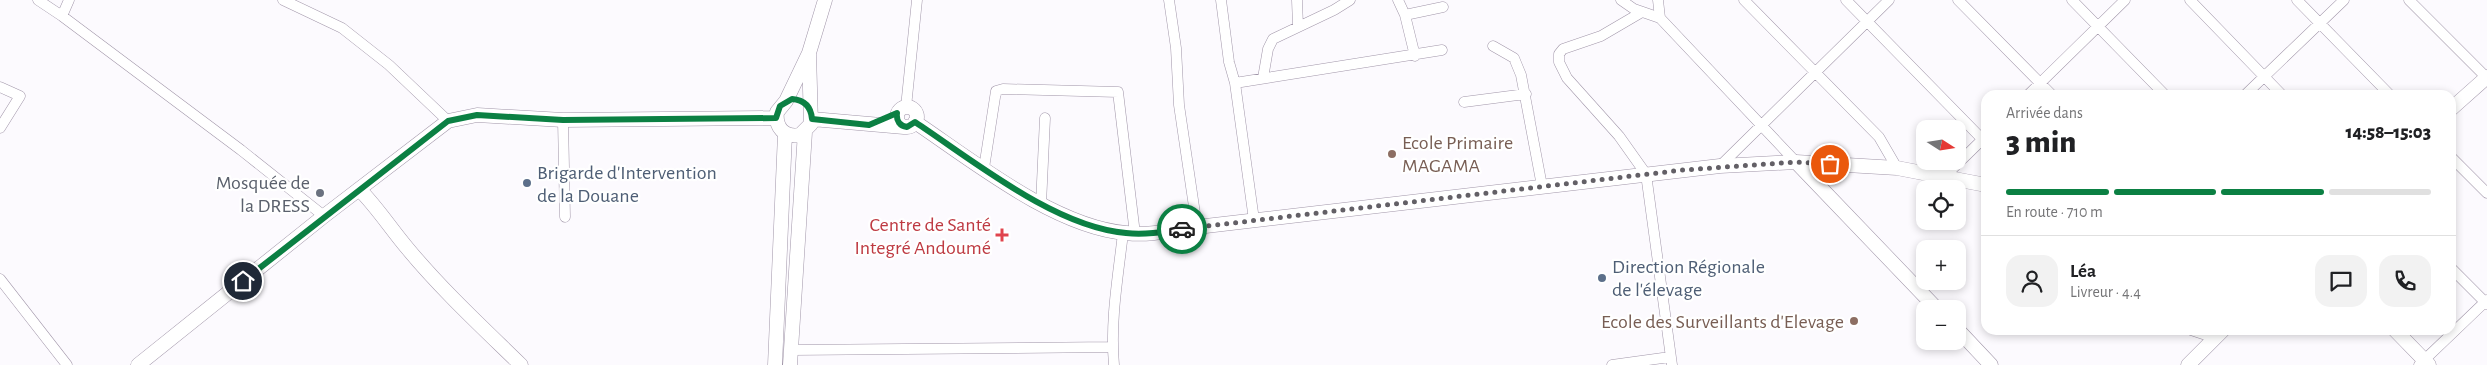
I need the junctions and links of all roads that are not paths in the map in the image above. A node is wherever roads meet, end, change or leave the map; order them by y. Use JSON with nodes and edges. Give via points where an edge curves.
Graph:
{"nodes":[{"id":1,"x":38,"y":0,"type":"edge"},
{"id":2,"x":70,"y":0,"type":"edge"},
{"id":3,"x":283,"y":0,"type":"edge"},
{"id":4,"x":825,"y":0,"type":"edge"},
{"id":5,"x":917,"y":0,"type":"edge"},
{"id":6,"x":1169,"y":0,"type":"edge"},
{"id":7,"x":1221,"y":0,"type":"edge"},
{"id":8,"x":1297,"y":0,"type":"edge"},
{"id":9,"x":1350,"y":0,"type":"edge"},
{"id":10,"x":1398,"y":0,"type":"edge"},
{"id":11,"x":1621,"y":0,"type":"edge"},
{"id":12,"x":1658,"y":0,"type":"edge"},
{"id":13,"x":1744,"y":0,"type":"edge"},
{"id":14,"x":1846,"y":0,"type":"edge"},
{"id":15,"x":1888,"y":0,"type":"edge"},
{"id":16,"x":1958,"y":0,"type":"edge"},
{"id":17,"x":2072,"y":0,"type":"edge"},
{"id":18,"x":2125,"y":0,"type":"edge"},
{"id":19,"x":2190,"y":0,"type":"edge"},
{"id":20,"x":2297,"y":0,"type":"edge"},
{"id":21,"x":2344,"y":0,"type":"edge"},
{"id":22,"x":2409,"y":0,"type":"edge"},
{"id":23,"x":1443,"y":7,"type":"dead end"},
{"id":24,"x":1642,"y":12,"type":"junction"},
{"id":25,"x":1404,"y":15,"type":"junction"},
{"id":26,"x":62,"y":16,"type":"junction"},
{"id":27,"x":1660,"y":18,"type":"junction"},
{"id":28,"x":1867,"y":21,"type":"junction"},
{"id":29,"x":2320,"y":23,"type":"junction"},
{"id":30,"x":1298,"y":26,"type":"junction"},
{"id":31,"x":2098,"y":27,"type":"junction"},
{"id":32,"x":1493,"y":46,"type":"dead end"},
{"id":33,"x":1442,"y":50,"type":"dead end"},
{"id":34,"x":809,"y":53,"type":"junction"},
{"id":35,"x":1415,"y":56,"type":"junction"},
{"id":36,"x":1816,"y":71,"type":"junction"},
{"id":37,"x":2264,"y":77,"type":"junction"},
{"id":38,"x":1263,"y":78,"type":"junction"},
{"id":39,"x":2487,"y":78,"type":"edge"},
{"id":40,"x":1235,"y":83,"type":"junction"},
{"id":41,"x":2040,"y":83,"type":"junction"},
{"id":42,"x":0,"y":87,"type":"edge"},
{"id":43,"x":2033,"y":90,"type":"edge"},
{"id":44,"x":2047,"y":90,"type":"edge"},
{"id":45,"x":2160,"y":90,"type":"edge"},
{"id":46,"x":2250,"y":90,"type":"edge"},
{"id":47,"x":2277,"y":90,"type":"edge"},
{"id":48,"x":2385,"y":90,"type":"edge"},
{"id":49,"x":1526,"y":94,"type":"junction"},
{"id":50,"x":786,"y":101,"type":"junction"},
{"id":51,"x":1464,"y":102,"type":"dead end"},
{"id":52,"x":2456,"y":105,"type":"edge"},
{"id":53,"x":902,"y":110,"type":"junction"},
{"id":54,"x":811,"y":113,"type":"junction"},
{"id":55,"x":776,"y":118,"type":"junction"},
{"id":56,"x":1045,"y":118,"type":"dead end"},
{"id":57,"x":563,"y":120,"type":"junction"},
{"id":58,"x":448,"y":121,"type":"junction"},
{"id":59,"x":910,"y":124,"type":"junction"},
{"id":60,"x":869,"y":125,"type":"junction"},
{"id":61,"x":1762,"y":126,"type":"junction"},
{"id":62,"x":0,"y":128,"type":"edge"},
{"id":63,"x":805,"y":132,"type":"junction"},
{"id":64,"x":785,"y":134,"type":"junction"},
{"id":65,"x":1981,"y":135,"type":"edge"},
{"id":66,"x":1981,"y":143,"type":"edge"},
{"id":67,"x":1796,"y":162,"type":"junction"},
{"id":68,"x":2456,"y":162,"type":"edge"},
{"id":69,"x":1720,"y":166,"type":"junction"},
{"id":70,"x":984,"y":168,"type":"junction"},
{"id":71,"x":1897,"y":168,"type":"junction"},
{"id":72,"x":1646,"y":174,"type":"junction"},
{"id":73,"x":1944,"y":177,"type":"junction"},
{"id":74,"x":1981,"y":184,"type":"edge"},
{"id":75,"x":1542,"y":186,"type":"junction"},
{"id":76,"x":359,"y":189,"type":"junction"},
{"id":77,"x":2487,"y":193,"type":"edge"},
{"id":78,"x":1041,"y":204,"type":"junction"},
{"id":79,"x":324,"y":216,"type":"junction"},
{"id":80,"x":565,"y":217,"type":"dead end"},
{"id":81,"x":1254,"y":220,"type":"junction"},
{"id":82,"x":1197,"y":226,"type":"junction"},
{"id":83,"x":1129,"y":234,"type":"junction"},
{"id":84,"x":2456,"y":273,"type":"edge"},
{"id":85,"x":0,"y":279,"type":"edge"},
{"id":86,"x":1928,"y":300,"type":"edge"},
{"id":87,"x":2486,"y":302,"type":"edge"},
{"id":88,"x":2456,"y":332,"type":"edge"},
{"id":89,"x":2218,"y":335,"type":"edge"},
{"id":90,"x":2399,"y":335,"type":"edge"},
{"id":91,"x":2452,"y":335,"type":"edge"},
{"id":92,"x":1966,"y":338,"type":"edge"},
{"id":93,"x":1113,"y":347,"type":"junction"},
{"id":94,"x":791,"y":350,"type":"junction"},
{"id":95,"x":1671,"y":361,"type":"edge"},
{"id":96,"x":2424,"y":363,"type":"edge"},
{"id":97,"x":67,"y":365,"type":"edge"},
{"id":98,"x":138,"y":365,"type":"edge"},
{"id":99,"x":521,"y":365,"type":"edge"},
{"id":100,"x":776,"y":365,"type":"edge"},
{"id":101,"x":790,"y":365,"type":"edge"},
{"id":102,"x":1114,"y":365,"type":"edge"},
{"id":103,"x":1612,"y":365,"type":"edge"},
{"id":104,"x":1991,"y":365,"type":"edge"},
{"id":105,"x":2188,"y":365,"type":"edge"}],
"edges":[{"from":1,"to":26,"type":"street"},
{"from":2,"to":26,"type":"street"},
{"from":3,"to":58,"type":"street","via":[[342,28],[389,65]]},
{"from":4,"to":34,"type":"street"},
{"from":5,"to":53,"type":"street"},
{"from":6,"to":82,"type":"street","via":[[1176,48],[1178,105]]},
{"from":7,"to":40,"type":"street"},
{"from":8,"to":30,"type":"street"},
{"from":9,"to":30,"type":"street"},
{"from":10,"to":25,"type":"street"},
{"from":11,"to":24,"type":"street"},
{"from":12,"to":27,"type":"street"},
{"from":13,"to":36,"type":"street"},
{"from":14,"to":28,"type":"street"},
{"from":15,"to":28,"type":"street"},
{"from":16,"to":41,"type":"street"},
{"from":17,"to":31,"type":"street"},
{"from":18,"to":31,"type":"street"},
{"from":19,"to":37,"type":"street"},
{"from":20,"to":29,"type":"street"},
{"from":21,"to":29,"type":"street"},
{"from":22,"to":39,"type":"street"},
{"from":23,"to":25,"type":"street"},
{"from":24,"to":27,"type":"street"},
{"from":24,"to":72,"type":"street","via":[[1601,36],[1563,49],[1559,62],[1567,78],[1619,136]]},
{"from":25,"to":35,"type":"street"},
{"from":26,"to":79,"type":"street"},
{"from":27,"to":61,"type":"street"},
{"from":28,"to":36,"type":"street"},
{"from":28,"to":65,"type":"street"},
{"from":29,"to":37,"type":"street"},
{"from":29,"to":48,"type":"street"},
{"from":30,"to":38,"type":"street","via":[[1271,41]]},
{"from":31,"to":41,"type":"street"},
{"from":31,"to":45,"type":"street"},
{"from":32,"to":49,"type":"street","via":[[1514,58]]},
{"from":33,"to":35,"type":"street"},
{"from":34,"to":50,"type":"street"},
{"from":34,"to":54,"type":"street"},
{"from":35,"to":38,"type":"street"},
{"from":36,"to":61,"type":"street"},
{"from":36,"to":71,"type":"street","via":[[1879,137]]},
{"from":37,"to":46,"type":"street"},
{"from":37,"to":47,"type":"street"},
{"from":38,"to":40,"type":"street"},
{"from":39,"to":52,"type":"street"},
{"from":40,"to":81,"type":"street"},
{"from":41,"to":43,"type":"street"},
{"from":41,"to":44,"type":"street"},
{"from":42,"to":62,"type":"street","via":[[20,96]]},
{"from":49,"to":51,"type":"street"},
{"from":49,"to":75,"type":"street"},
{"from":50,"to":54,"type":"street","via":[[799,100]]},
{"from":50,"to":55,"type":"street"},
{"from":53,"to":59,"type":"street","via":[[916,114]]},
{"from":53,"to":60,"type":"street"},
{"from":54,"to":60,"type":"street"},
{"from":54,"to":63,"type":"street"},
{"from":55,"to":57,"type":"street"},
{"from":55,"to":64,"type":"street"},
{"from":56,"to":78,"type":"street"},
{"from":57,"to":58,"type":"street","via":[[477,115]]},
{"from":57,"to":80,"type":"street"},
{"from":58,"to":76,"type":"street"},
{"from":59,"to":60,"type":"street"},
{"from":59,"to":70,"type":"street"},
{"from":61,"to":67,"type":"street"},
{"from":61,"to":69,"type":"street"},
{"from":63,"to":64,"type":"street","via":[[795,136]]},
{"from":63,"to":94,"type":"street"},
{"from":64,"to":100,"type":"street"},
{"from":66,"to":73,"type":"street"},
{"from":67,"to":69,"type":"street"},
{"from":67,"to":71,"type":"street"},
{"from":67,"to":86,"type":"street"},
{"from":68,"to":77,"type":"street"},
{"from":69,"to":72,"type":"street"},
{"from":70,"to":78,"type":"street"},
{"from":70,"to":83,"type":"street","via":[[996,91],[1118,92]]},
{"from":71,"to":73,"type":"street"},
{"from":72,"to":75,"type":"street"},
{"from":72,"to":95,"type":"street"},
{"from":73,"to":74,"type":"street"},
{"from":75,"to":81,"type":"street"},
{"from":76,"to":79,"type":"street"},
{"from":76,"to":99,"type":"street","via":[[408,249]]},
{"from":78,"to":83,"type":"street","via":[[1074,219]]},
{"from":79,"to":98,"type":"street"},
{"from":81,"to":82,"type":"street"},
{"from":82,"to":83,"type":"street"},
{"from":83,"to":93,"type":"street","via":[[1115,296]]},
{"from":84,"to":87,"type":"street"},
{"from":85,"to":97,"type":"street"},
{"from":87,"to":88,"type":"street"},
{"from":89,"to":105,"type":"street"},
{"from":90,"to":96,"type":"street"},
{"from":91,"to":96,"type":"street"},
{"from":92,"to":104,"type":"street"},
{"from":93,"to":94,"type":"street"},
{"from":93,"to":102,"type":"street"},
{"from":94,"to":101,"type":"street"},
{"from":95,"to":103,"type":"street"}]}
